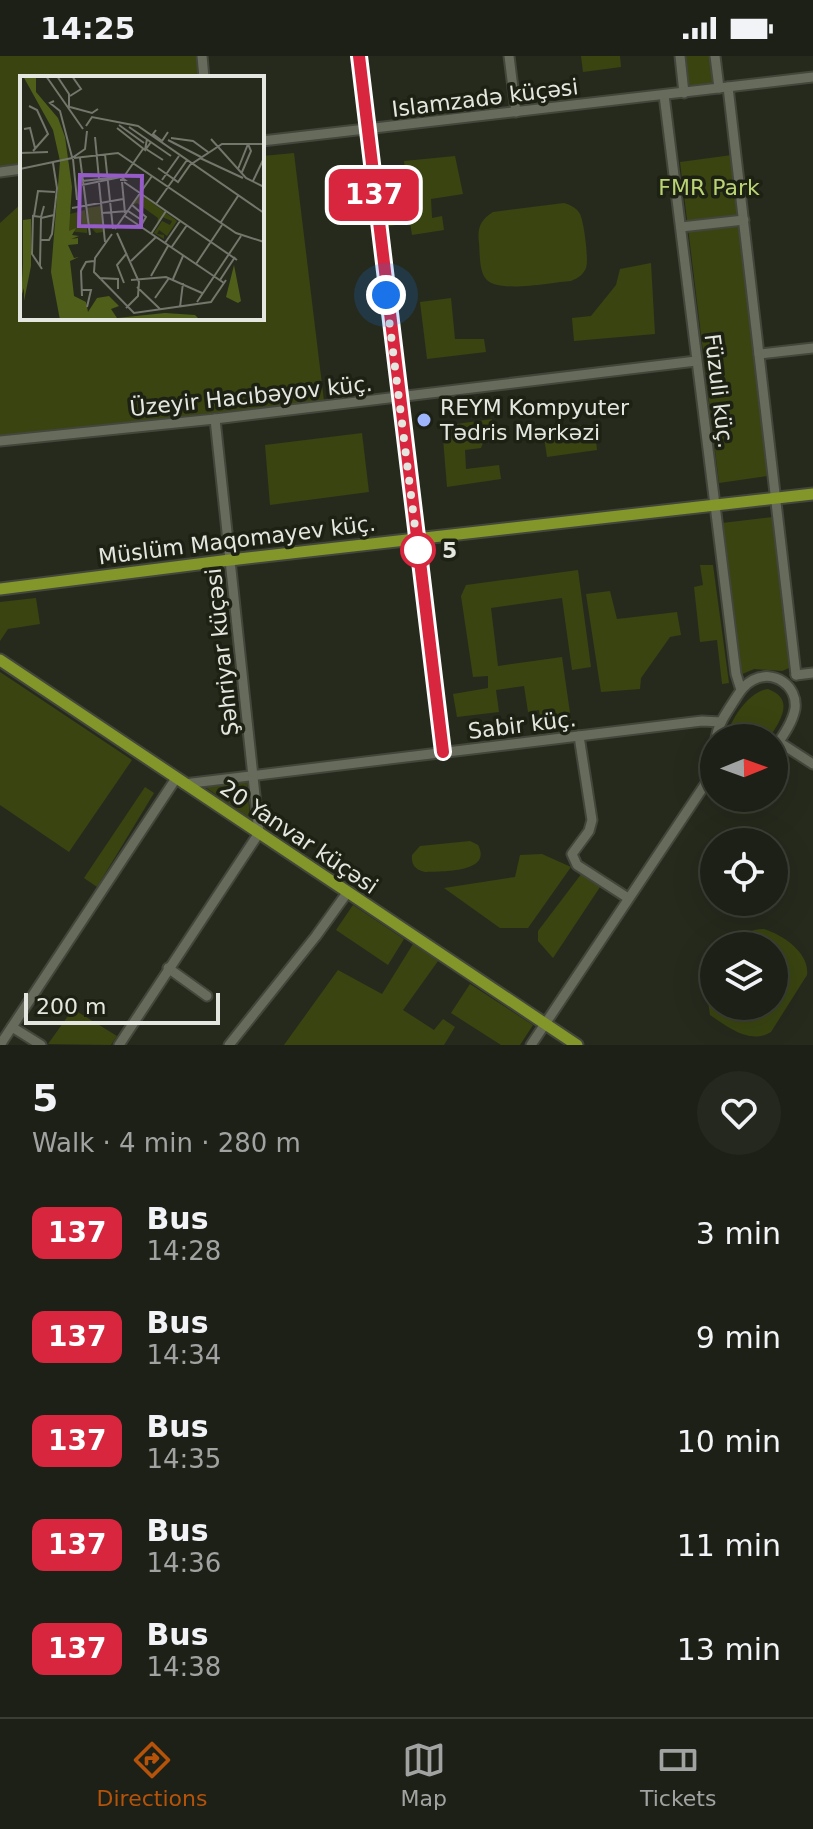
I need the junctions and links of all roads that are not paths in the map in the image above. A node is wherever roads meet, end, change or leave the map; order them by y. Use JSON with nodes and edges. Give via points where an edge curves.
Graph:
{"nodes":[{"id":1,"x":202,"y":56,"type":"edge"},
{"id":2,"x":359,"y":56,"type":"edge"},
{"id":3,"x":509,"y":56,"type":"edge"},
{"id":4,"x":680,"y":56,"type":"edge"},
{"id":5,"x":715,"y":56,"type":"edge"},
{"id":6,"x":204,"y":76,"type":"edge"},
{"id":7,"x":813,"y":77,"type":"edge"},
{"id":8,"x":723,"y":88,"type":"junction"},
{"id":9,"x":684,"y":93,"type":"junction"},
{"id":10,"x":664,"y":95,"type":"junction"},
{"id":11,"x":516,"y":112,"type":"junction"},
{"id":12,"x":367,"y":130,"type":"junction"},
{"id":13,"x":264,"y":141,"type":"edge"},
{"id":14,"x":20,"y":169,"type":"edge"},
{"id":15,"x":0,"y":172,"type":"edge"},
{"id":16,"x":744,"y":220,"type":"junction"},
{"id":17,"x":681,"y":227,"type":"junction"},
{"id":18,"x":813,"y":348,"type":"edge"},
{"id":19,"x":759,"y":354,"type":"junction"},
{"id":20,"x":696,"y":361,"type":"junction"},
{"id":21,"x":399,"y":397,"type":"junction"},
{"id":22,"x":215,"y":419,"type":"junction"},
{"id":23,"x":0,"y":441,"type":"edge"},
{"id":24,"x":813,"y":494,"type":"edge"},
{"id":25,"x":776,"y":498,"type":"junction"},
{"id":26,"x":715,"y":505,"type":"junction"},
{"id":27,"x":416,"y":538,"type":"junction"},
{"id":28,"x":230,"y":560,"type":"junction"},
{"id":29,"x":0,"y":589,"type":"edge"},
{"id":30,"x":0,"y":660,"type":"edge"},
{"id":31,"x":813,"y":673,"type":"edge"},
{"id":32,"x":796,"y":675,"type":"junction"},
{"id":33,"x":788,"y":685,"type":"junction"},
{"id":34,"x":741,"y":690,"type":"junction"},
{"id":35,"x":721,"y":722,"type":"joint"},
{"id":36,"x":787,"y":724,"type":"edge"},
{"id":37,"x":579,"y":736,"type":"junction"},
{"id":38,"x":788,"y":751,"type":"edge"},
{"id":39,"x":443,"y":752,"type":"junction"},
{"id":40,"x":813,"y":764,"type":"edge"},
{"id":41,"x":253,"y":776,"type":"junction"},
{"id":42,"x":179,"y":784,"type":"junction"},
{"id":43,"x":700,"y":792,"type":"edge"},
{"id":44,"x":259,"y":833,"type":"junction"},
{"id":45,"x":347,"y":893,"type":"junction"},
{"id":46,"x":628,"y":898,"type":"junction"},
{"id":47,"x":168,"y":968,"type":"junction"},
{"id":48,"x":207,"y":996,"type":"dead end"},
{"id":49,"x":544,"y":1024,"type":"junction"},
{"id":50,"x":12,"y":1027,"type":"junction"},
{"id":51,"x":0,"y":1045,"type":"edge"},
{"id":52,"x":41,"y":1045,"type":"edge"},
{"id":53,"x":119,"y":1045,"type":"edge"},
{"id":54,"x":229,"y":1045,"type":"edge"},
{"id":55,"x":531,"y":1045,"type":"edge"},
{"id":56,"x":577,"y":1045,"type":"edge"}],
"edges":[{"from":1,"to":6,"type":"street"},
{"from":2,"to":12,"type":"street"},
{"from":3,"to":11,"type":"street"},
{"from":4,"to":9,"type":"street"},
{"from":5,"to":8,"type":"street","name":"Füzuli küç."},
{"from":7,"to":8,"type":"street","name":"Islamzadə küçəsi"},
{"from":8,"to":9,"type":"street","name":"Islamzadə küçəsi"},
{"from":8,"to":16,"type":"street","name":"Füzuli küç."},
{"from":9,"to":10,"type":"street","name":"Islamzadə küçəsi"},
{"from":10,"to":11,"type":"street","name":"Islamzadə küçəsi"},
{"from":10,"to":17,"type":"street","name":"Füzuli küç."},
{"from":11,"to":12,"type":"street","name":"Islamzadə küçəsi"},
{"from":12,"to":13,"type":"street","name":"Islamzadə küçəsi"},
{"from":12,"to":21,"type":"street"},
{"from":14,"to":15,"type":"street"},
{"from":16,"to":17,"type":"street"},
{"from":16,"to":19,"type":"street","name":"Füzuli küç."},
{"from":17,"to":20,"type":"street","name":"Füzuli küç."},
{"from":18,"to":19,"type":"street"},
{"from":19,"to":25,"type":"street","name":"Füzuli küç."},
{"from":20,"to":21,"type":"street","name":"Üzeyir Hacıbəyov küç."},
{"from":20,"to":26,"type":"street","name":"Füzuli küç."},
{"from":21,"to":22,"type":"street","name":"Üzeyir Hacıbəyov küç."},
{"from":21,"to":27,"type":"street"},
{"from":22,"to":23,"type":"street","name":"Üzeyir Hacıbəyov küç."},
{"from":22,"to":28,"type":"street","name":"Şəhriyar küçəsi"},
{"from":24,"to":25,"type":"main road","name":"Müslüm Maqomayev küç."},
{"from":25,"to":26,"type":"main road","name":"Müslüm Maqomayev küç."},
{"from":25,"to":32,"type":"street","name":"Füzuli küç."},
{"from":26,"to":27,"type":"main road","name":"Müslüm Maqomayev küç."},
{"from":26,"to":34,"type":"street","name":"Füzuli küç."},
{"from":27,"to":28,"type":"main road","name":"Müslüm Maqomayev küç."},
{"from":27,"to":39,"type":"street"},
{"from":28,"to":29,"type":"main road","name":"Müslüm Maqomayev küç."},
{"from":28,"to":41,"type":"street","name":"Şəhriyar küçəsi"},
{"from":30,"to":42,"type":"main road","name":"20 Yanvar küçəsi"},
{"from":31,"to":32,"type":"street"},
{"from":32,"to":33,"type":"street"},
{"from":33,"to":34,"type":"street","via":[[759,677]]},
{"from":33,"to":36,"type":"street","via":[[794,711]]},
{"from":34,"to":35,"type":"street"},
{"from":35,"to":37,"type":"street","name":"Sabir küç."},
{"from":37,"to":39,"type":"street","name":"Sabir küç."},
{"from":37,"to":46,"type":"street","via":[[592,820],[572,858]]},
{"from":38,"to":40,"type":"street"},
{"from":39,"to":41,"type":"street","name":"Sabir küç."},
{"from":41,"to":42,"type":"street","name":"Sabir küç."},
{"from":41,"to":44,"type":"street","name":"Şəhriyar küçəsi"},
{"from":42,"to":44,"type":"main road","name":"20 Yanvar küçəsi"},
{"from":42,"to":50,"type":"street"},
{"from":43,"to":46,"type":"street"},
{"from":44,"to":45,"type":"main road","name":"20 Yanvar küçəsi"},
{"from":44,"to":47,"type":"street"},
{"from":45,"to":49,"type":"main road","name":"20 Yanvar küçəsi"},
{"from":45,"to":54,"type":"street"},
{"from":46,"to":49,"type":"street"},
{"from":47,"to":48,"type":"street"},
{"from":47,"to":53,"type":"street"},
{"from":49,"to":55,"type":"street"},
{"from":49,"to":56,"type":"main road","name":"20 Yanvar küçəsi"},
{"from":50,"to":51,"type":"street"},
{"from":50,"to":52,"type":"street"}]}
